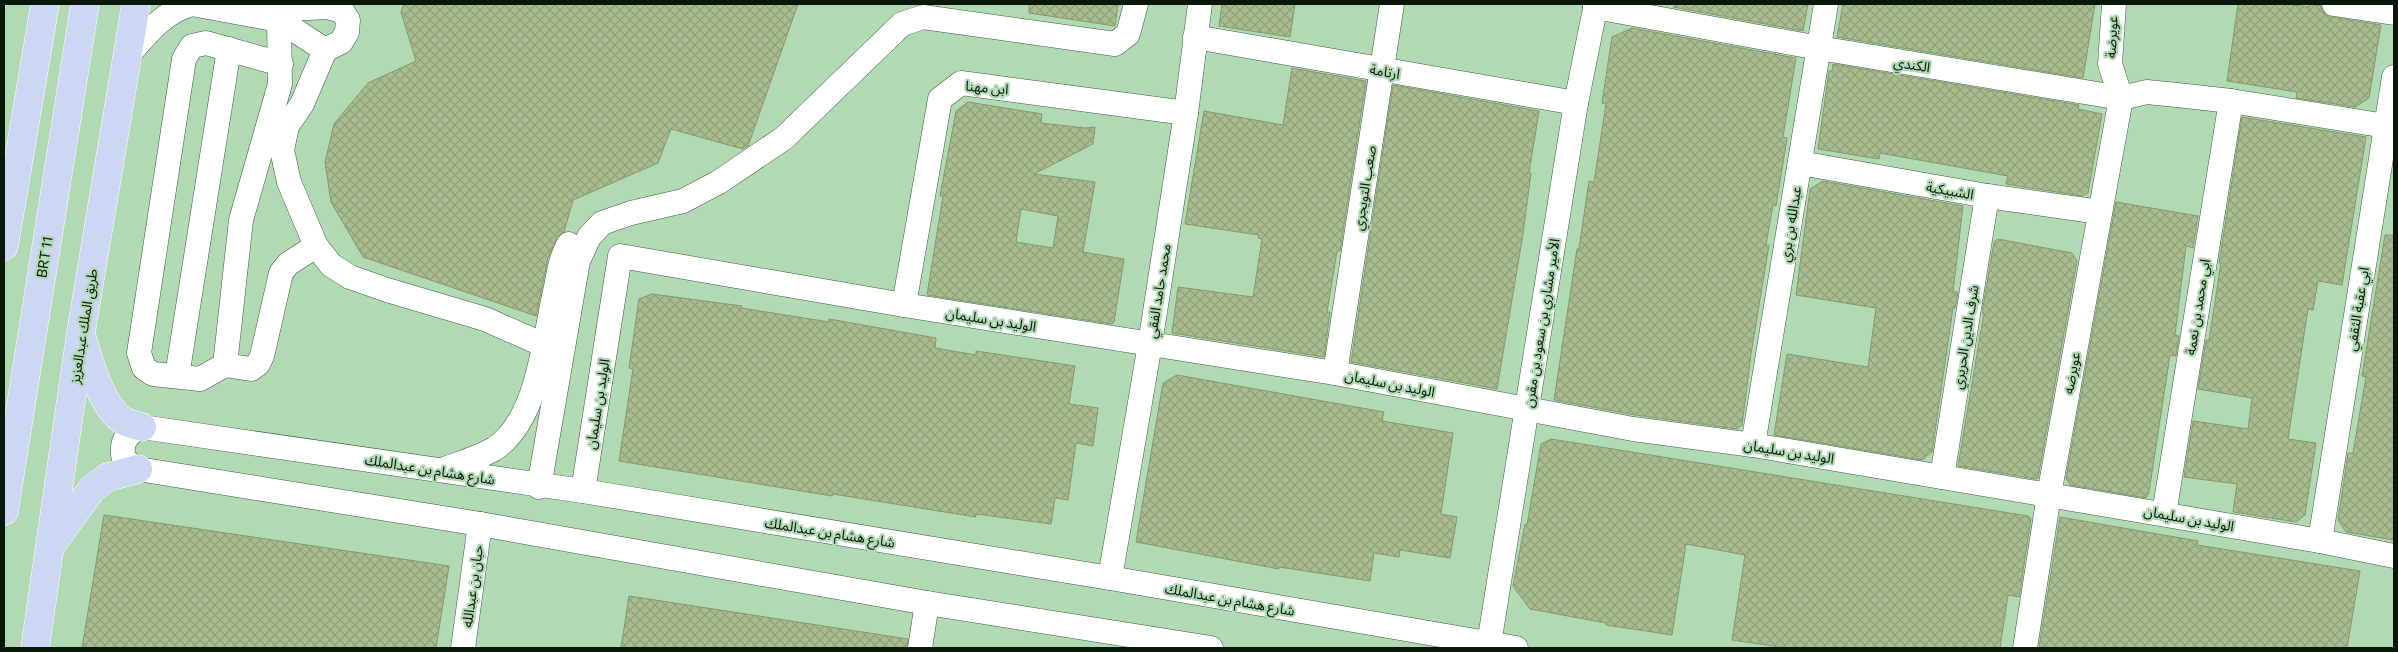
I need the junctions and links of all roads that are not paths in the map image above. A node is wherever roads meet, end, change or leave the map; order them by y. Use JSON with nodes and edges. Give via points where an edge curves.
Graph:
{"nodes":[{"id":1,"x":45,"y":4,"type":"edge"},
{"id":2,"x":85,"y":4,"type":"edge"},
{"id":3,"x":136,"y":4,"type":"edge"},
{"id":4,"x":1136,"y":4,"type":"edge"},
{"id":5,"x":1200,"y":4,"type":"edge"},
{"id":6,"x":1392,"y":4,"type":"edge"},
{"id":7,"x":1826,"y":4,"type":"edge"},
{"id":8,"x":2114,"y":4,"type":"edge"},
{"id":9,"x":2334,"y":4,"type":"edge"},
{"id":10,"x":332,"y":5,"type":"edge"},
{"id":11,"x":1595,"y":6,"type":"edge"},
{"id":12,"x":273,"y":12,"type":"edge"},
{"id":13,"x":2394,"y":13,"type":"edge"},
{"id":14,"x":1195,"y":37,"type":"junction"},
{"id":15,"x":1819,"y":48,"type":"junction"},
{"id":16,"x":229,"y":49,"type":"junction"},
{"id":17,"x":325,"y":50,"type":"junction"},
{"id":18,"x":128,"y":56,"type":"junction"},
{"id":19,"x":281,"y":64,"type":"junction"},
{"id":20,"x":1383,"y":70,"type":"junction"},
{"id":21,"x":2394,"y":77,"type":"edge"},
{"id":22,"x":2121,"y":98,"type":"junction"},
{"id":23,"x":2231,"y":101,"type":"junction"},
{"id":24,"x":1576,"y":103,"type":"junction"},
{"id":25,"x":1186,"y":113,"type":"junction"},
{"id":26,"x":2386,"y":126,"type":"junction"},
{"id":27,"x":1800,"y":163,"type":"junction"},
{"id":28,"x":1987,"y":196,"type":"junction"},
{"id":29,"x":683,"y":201,"type":"junction"},
{"id":30,"x":2100,"y":212,"type":"junction"},
{"id":31,"x":4,"y":246,"type":"edge"},
{"id":32,"x":316,"y":246,"type":"junction"},
{"id":33,"x":904,"y":305,"type":"junction"},
{"id":34,"x":80,"y":332,"type":"junction"},
{"id":35,"x":544,"y":344,"type":"junction"},
{"id":36,"x":1150,"y":344,"type":"junction"},
{"id":37,"x":225,"y":365,"type":"junction"},
{"id":38,"x":1335,"y":373,"type":"junction"},
{"id":39,"x":178,"y":376,"type":"junction"},
{"id":40,"x":1528,"y":410,"type":"junction"},
{"id":41,"x":142,"y":427,"type":"junction"},
{"id":42,"x":1753,"y":445,"type":"junction"},
{"id":43,"x":138,"y":469,"type":"junction"},
{"id":44,"x":440,"y":470,"type":"junction"},
{"id":45,"x":1942,"y":477,"type":"junction"},
{"id":46,"x":539,"y":486,"type":"junction"},
{"id":47,"x":583,"y":492,"type":"junction"},
{"id":48,"x":2049,"y":496,"type":"junction"},
{"id":49,"x":4,"y":511,"type":"edge"},
{"id":50,"x":2164,"y":514,"type":"junction"},
{"id":51,"x":480,"y":524,"type":"junction"},
{"id":52,"x":2320,"y":540,"type":"junction"},
{"id":53,"x":50,"y":546,"type":"junction"},
{"id":54,"x":2394,"y":556,"type":"edge"},
{"id":55,"x":1110,"y":578,"type":"junction"},
{"id":56,"x":927,"y":603,"type":"junction"},
{"id":57,"x":1488,"y":644,"type":"junction"},
{"id":58,"x":35,"y":648,"type":"edge"},
{"id":59,"x":463,"y":648,"type":"edge"},
{"id":60,"x":920,"y":648,"type":"edge"},
{"id":61,"x":1211,"y":648,"type":"edge"},
{"id":62,"x":1516,"y":648,"type":"edge"},
{"id":63,"x":2024,"y":648,"type":"edge"}],
"edges":[{"from":1,"to":31,"type":"main road"},
{"from":2,"to":49,"type":"main road","name":"BRT 11"},
{"from":3,"to":18,"type":"main road","name":"طريق الملك عبدالعزيز"},
{"from":4,"to":29,"type":"street","via":[[1128,34],[1115,44],[923,18],[902,24],[784,138],[720,182]]},
{"from":5,"to":14,"type":"street","name":"محمد حامد الفقي"},
{"from":6,"to":20,"type":"street","name":"صعب التويجري"},
{"from":7,"to":15,"type":"street","name":"عبدالله بن بري"},
{"from":8,"to":22,"type":"street","name":"عويرضة","via":[[2110,64]]},
{"from":9,"to":13,"type":"street"},
{"from":10,"to":12,"type":"street"},
{"from":10,"to":17,"type":"street","via":[[348,20],[347,32],[341,42]]},
{"from":11,"to":15,"type":"street","name":"الكندي"},
{"from":11,"to":24,"type":"street","name":"الأمير مشاري بن سعود بن مقرن"},
{"from":12,"to":17,"type":"street"},
{"from":12,"to":18,"type":"street","via":[[192,4],[161,19]]},
{"from":12,"to":19,"type":"street"},
{"from":14,"to":20,"type":"street","name":"ارتامة"},
{"from":14,"to":25,"type":"street","name":"محمد حامد الفقي"},
{"from":15,"to":22,"type":"street","name":"الكندي"},
{"from":15,"to":27,"type":"street","name":"عبدالله بن بري"},
{"from":16,"to":19,"type":"street"},
{"from":16,"to":39,"type":"street"},
{"from":16,"to":39,"type":"street","via":[[198,43],[184,58],[138,353],[144,368],[153,374]]},
{"from":17,"to":32,"type":"street","via":[[302,104],[287,126],[282,150],[289,182]]},
{"from":18,"to":34,"type":"main road","name":"طريق الملك عبدالعزيز"},
{"from":19,"to":37,"type":"street","via":[[277,98],[241,220]]},
{"from":20,"to":24,"type":"street","name":"ارتامة"},
{"from":20,"to":38,"type":"street","name":"صعب التويجري"},
{"from":21,"to":26,"type":"street","name":"ابي عقبة الثقفي"},
{"from":22,"to":23,"type":"street","name":"الكندي","via":[[2147,92]]},
{"from":22,"to":30,"type":"street","name":"عويرضه"},
{"from":23,"to":26,"type":"street","name":"الكندي"},
{"from":23,"to":50,"type":"street","name":"ابي محمد بن نعمة"},
{"from":24,"to":40,"type":"street","name":"الأمير مشاري بن سعود بن مقرن"},
{"from":25,"to":33,"type":"street","name":"ابن مهنا","via":[[961,83],[940,99]]},
{"from":25,"to":36,"type":"street","name":"محمد حامد الفقي"},
{"from":26,"to":52,"type":"street","name":"ابي عقبة الثقفي"},
{"from":27,"to":28,"type":"street","name":"الشبيكية"},
{"from":27,"to":42,"type":"street","name":"عبدالله بن بري"},
{"from":28,"to":30,"type":"street","name":"الشبيكية"},
{"from":28,"to":45,"type":"street","name":"شرف الدين الحريري"},
{"from":29,"to":35,"type":"street","via":[[648,195],[612,202],[593,211],[578,227],[566,248]]},
{"from":29,"to":46,"type":"street","via":[[602,223],[589,237],[578,261]]},
{"from":30,"to":48,"type":"street","name":"عويرضه"},
{"from":32,"to":35,"type":"street","via":[[331,266],[350,277],[485,320]]},
{"from":32,"to":37,"type":"street","via":[[288,264],[277,281],[258,364],[251,369]]},
{"from":33,"to":36,"type":"street","name":"الوليد بن سليمان"},
{"from":33,"to":47,"type":"street","name":"الوليد بن سليمان","via":[[620,256]]},
{"from":34,"to":41,"type":"main road","via":[[90,365],[111,410],[124,421]]},
{"from":34,"to":53,"type":"main road","name":"طريق الملك عبدالعزيز"},
{"from":35,"to":44,"type":"street","via":[[532,395],[514,430],[495,448]]},
{"from":36,"to":38,"type":"street","name":"الوليد بن سليمان"},
{"from":36,"to":55,"type":"street","name":"محمد حامد الفقي"},
{"from":37,"to":39,"type":"street","via":[[200,379]]},
{"from":38,"to":40,"type":"street","name":"الوليد بن سليمان"},
{"from":40,"to":42,"type":"street","name":"الوليد بن سليمان","via":[[1633,429]]},
{"from":40,"to":57,"type":"street","name":"الأمير مشاري بن سعود بن مقرن"},
{"from":41,"to":43,"type":"street","via":[[133,430],[122,449],[124,460]]},
{"from":41,"to":44,"type":"street","name":"شارع هشام بن عبدالملك"},
{"from":42,"to":45,"type":"street","name":"الوليد بن سليمان"},
{"from":43,"to":51,"type":"street"},
{"from":43,"to":53,"type":"main road","via":[[108,477],[92,489]]},
{"from":44,"to":46,"type":"street","name":"شارع هشام بن عبدالملك"},
{"from":45,"to":48,"type":"street","name":"الوليد بن سليمان"},
{"from":46,"to":47,"type":"street","name":"شارع هشام بن عبدالملك"},
{"from":47,"to":55,"type":"street","name":"شارع هشام بن عبدالملك"},
{"from":48,"to":50,"type":"street","name":"الوليد بن سليمان"},
{"from":48,"to":63,"type":"street","name":"عويرضه"},
{"from":50,"to":52,"type":"street","name":"الوليد بن سليمان"},
{"from":51,"to":56,"type":"street"},
{"from":51,"to":59,"type":"street","name":"حبان بن عبدالله"},
{"from":52,"to":54,"type":"street","name":"الوليد بن سليمان"},
{"from":53,"to":58,"type":"main road","name":"طريق الملك عبدالعزيز"},
{"from":55,"to":57,"type":"street","name":"شارع هشام بن عبدالملك"},
{"from":56,"to":60,"type":"street"},
{"from":56,"to":61,"type":"street"},
{"from":57,"to":62,"type":"street","name":"شارع هشام بن عبدالملك"}]}
